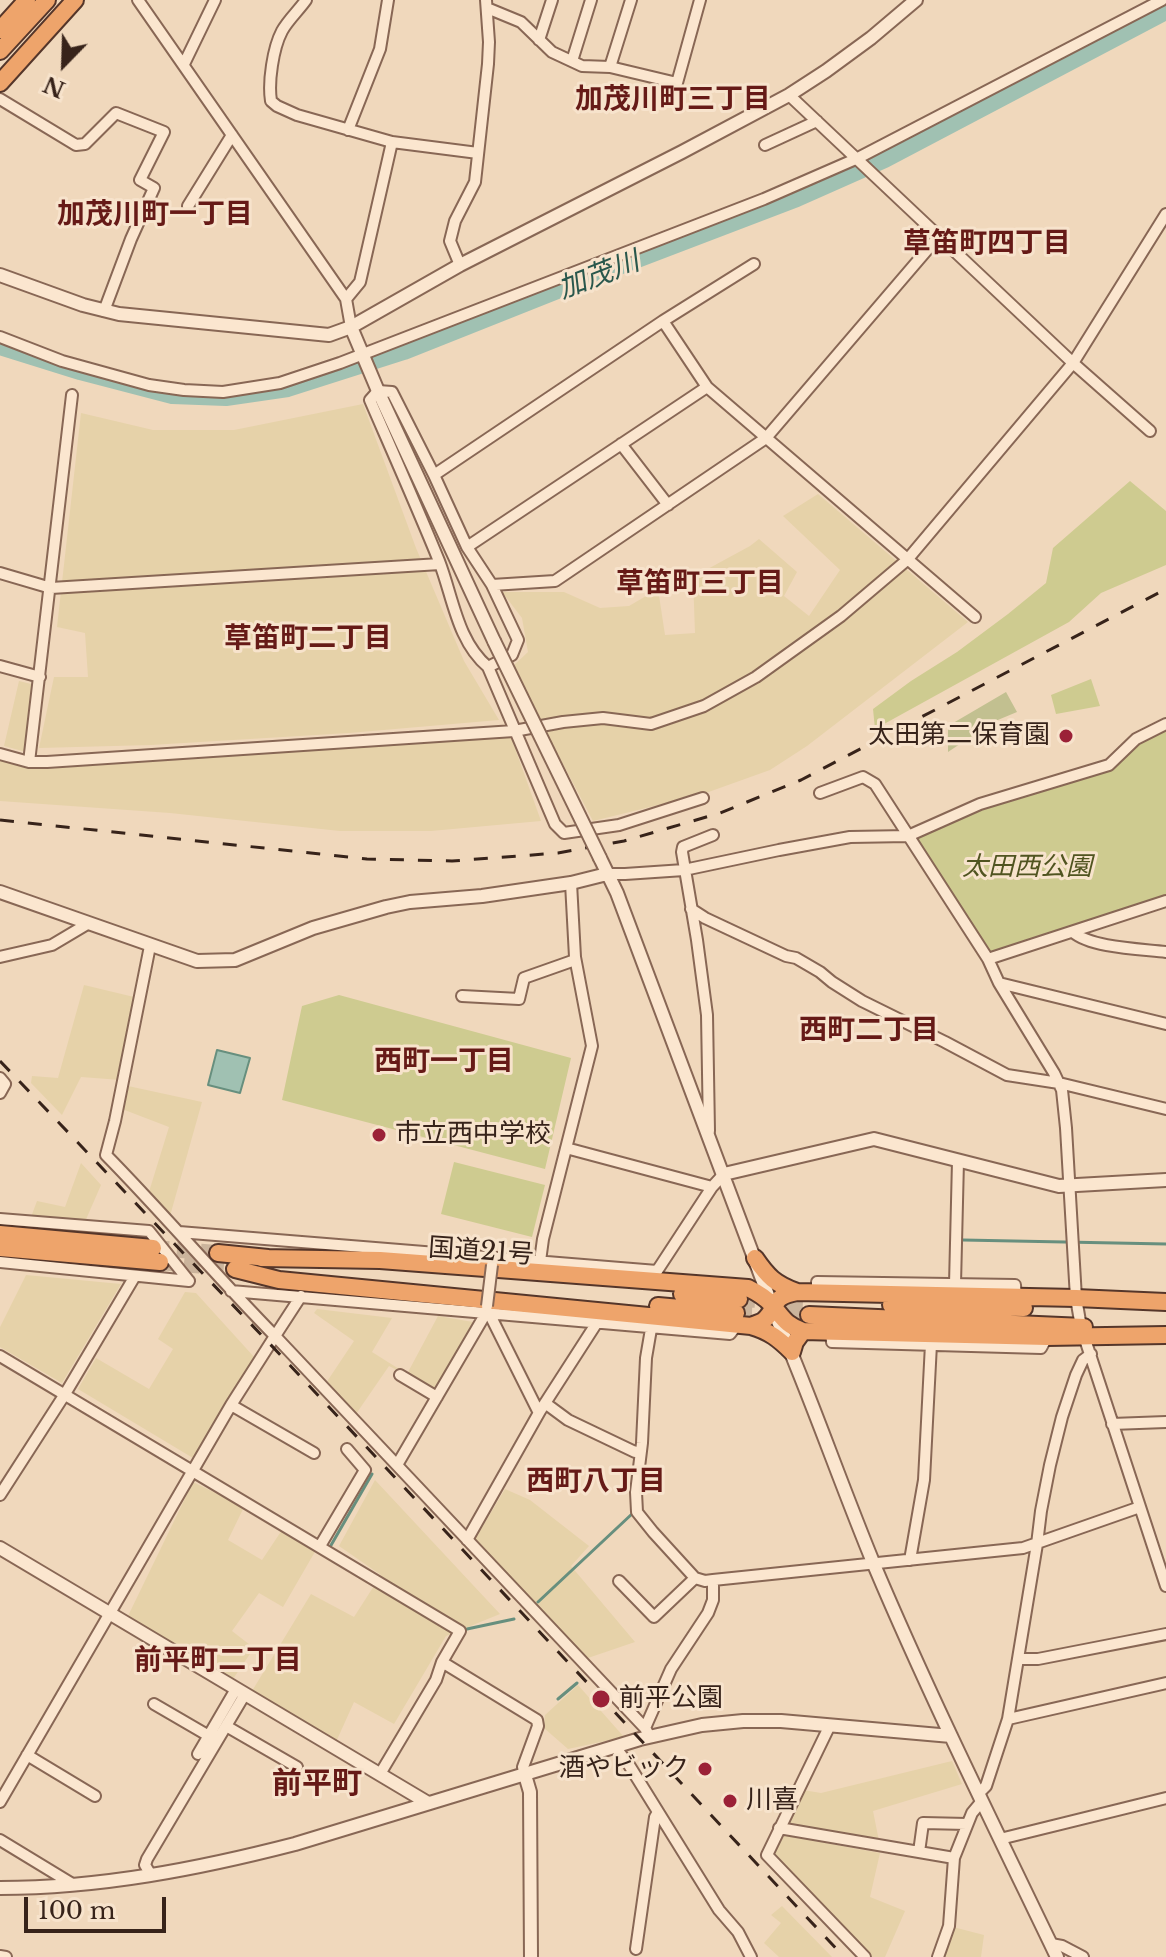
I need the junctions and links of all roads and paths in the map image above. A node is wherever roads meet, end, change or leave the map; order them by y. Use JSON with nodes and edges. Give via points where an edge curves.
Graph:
{"nodes":[{"id":1,"x":27,"y":0,"type":"edge"},
{"id":2,"x":40,"y":0,"type":"edge"},
{"id":3,"x":47,"y":0,"type":"edge"},
{"id":4,"x":75,"y":0,"type":"edge"},
{"id":5,"x":138,"y":0,"type":"edge"},
{"id":6,"x":215,"y":0,"type":"edge"},
{"id":7,"x":306,"y":0,"type":"edge"},
{"id":8,"x":388,"y":0,"type":"edge"},
{"id":9,"x":552,"y":0,"type":"edge"},
{"id":10,"x":591,"y":0,"type":"edge"},
{"id":11,"x":631,"y":0,"type":"edge"},
{"id":12,"x":700,"y":0,"type":"edge"},
{"id":13,"x":916,"y":0,"type":"edge"},
{"id":14,"x":1162,"y":0,"type":"edge"},
{"id":15,"x":486,"y":4,"type":"edge"},
{"id":16,"x":0,"y":30,"type":"edge"},
{"id":17,"x":539,"y":40,"type":"junction"},
{"id":18,"x":0,"y":42,"type":"edge"},
{"id":19,"x":0,"y":51,"type":"edge"},
{"id":20,"x":572,"y":61,"type":"junction"},
{"id":21,"x":184,"y":64,"type":"junction"},
{"id":22,"x":610,"y":67,"type":"junction"},
{"id":23,"x":0,"y":83,"type":"edge"},
{"id":24,"x":789,"y":95,"type":"junction"},
{"id":25,"x":0,"y":99,"type":"edge"},
{"id":26,"x":817,"y":121,"type":"junction"},
{"id":27,"x":348,"y":130,"type":"junction"},
{"id":28,"x":232,"y":135,"type":"junction"},
{"id":29,"x":392,"y":142,"type":"junction"},
{"id":30,"x":765,"y":145,"type":"dead end"},
{"id":31,"x":478,"y":153,"type":"junction"},
{"id":32,"x":860,"y":161,"type":"junction"},
{"id":33,"x":188,"y":206,"type":"dead end"},
{"id":34,"x":1166,"y":214,"type":"edge"},
{"id":35,"x":939,"y":236,"type":"junction"},
{"id":36,"x":754,"y":264,"type":"dead end"},
{"id":37,"x":460,"y":265,"type":"junction"},
{"id":38,"x":0,"y":275,"type":"edge"},
{"id":39,"x":346,"y":299,"type":"junction"},
{"id":40,"x":104,"y":311,"type":"junction"},
{"id":41,"x":663,"y":321,"type":"junction"},
{"id":42,"x":351,"y":327,"type":"junction"},
{"id":43,"x":0,"y":337,"type":"edge"},
{"id":44,"x":364,"y":356,"type":"junction"},
{"id":45,"x":1073,"y":363,"type":"junction"},
{"id":46,"x":377,"y":387,"type":"junction"},
{"id":47,"x":707,"y":387,"type":"junction"},
{"id":48,"x":72,"y":395,"type":"dead end"},
{"id":49,"x":1150,"y":431,"type":"dead end"},
{"id":50,"x":766,"y":438,"type":"junction"},
{"id":51,"x":621,"y":444,"type":"junction"},
{"id":52,"x":434,"y":475,"type":"junction"},
{"id":53,"x":668,"y":505,"type":"junction"},
{"id":54,"x":467,"y":547,"type":"junction"},
{"id":55,"x":907,"y":560,"type":"junction"},
{"id":56,"x":440,"y":564,"type":"junction"},
{"id":57,"x":0,"y":573,"type":"edge"},
{"id":58,"x":492,"y":585,"type":"junction"},
{"id":59,"x":51,"y":588,"type":"junction"},
{"id":60,"x":975,"y":617,"type":"dead end"},
{"id":61,"x":0,"y":666,"type":"edge"},
{"id":62,"x":488,"y":667,"type":"junction"},
{"id":63,"x":40,"y":677,"type":"junction"},
{"id":64,"x":1166,"y":724,"type":"edge"},
{"id":65,"x":514,"y":731,"type":"junction"},
{"id":66,"x":0,"y":754,"type":"edge"},
{"id":67,"x":29,"y":762,"type":"junction"},
{"id":68,"x":820,"y":793,"type":"dead end"},
{"id":69,"x":703,"y":798,"type":"dead end"},
{"id":70,"x":713,"y":835,"type":"dead end"},
{"id":71,"x":908,"y":836,"type":"junction"},
{"id":72,"x":684,"y":870,"type":"junction"},
{"id":73,"x":607,"y":874,"type":"junction"},
{"id":74,"x":571,"y":883,"type":"junction"},
{"id":75,"x":0,"y":892,"type":"edge"},
{"id":76,"x":1166,"y":901,"type":"edge"},
{"id":77,"x":691,"y":909,"type":"junction"},
{"id":78,"x":89,"y":923,"type":"junction"},
{"id":79,"x":1073,"y":932,"type":"junction"},
{"id":80,"x":150,"y":946,"type":"junction"},
{"id":81,"x":1166,"y":952,"type":"edge"},
{"id":82,"x":0,"y":957,"type":"edge"},
{"id":83,"x":988,"y":959,"type":"junction"},
{"id":84,"x":575,"y":960,"type":"junction"},
{"id":85,"x":999,"y":983,"type":"junction"},
{"id":86,"x":462,"y":996,"type":"dead end"},
{"id":87,"x":1166,"y":1024,"type":"edge"},
{"id":88,"x":0,"y":1078,"type":"edge"},
{"id":89,"x":1059,"y":1083,"type":"junction"},
{"id":90,"x":0,"y":1093,"type":"edge"},
{"id":91,"x":1166,"y":1109,"type":"edge"},
{"id":92,"x":709,"y":1139,"type":"junction"},
{"id":93,"x":566,"y":1148,"type":"junction"},
{"id":94,"x":958,"y":1161,"type":"junction"},
{"id":95,"x":724,"y":1174,"type":"junction"},
{"id":96,"x":1166,"y":1180,"type":"edge"},
{"id":97,"x":1069,"y":1185,"type":"junction"},
{"id":98,"x":712,"y":1187,"type":"junction"},
{"id":99,"x":0,"y":1219,"type":"edge"},
{"id":100,"x":179,"y":1232,"type":"junction"},
{"id":101,"x":0,"y":1234,"type":"edge"},
{"id":102,"x":0,"y":1248,"type":"edge"},
{"id":103,"x":218,"y":1253,"type":"tunnel mouth"},
{"id":104,"x":755,"y":1258,"type":"junction"},
{"id":105,"x":492,"y":1261,"type":"junction"},
{"id":106,"x":540,"y":1261,"type":"junction"},
{"id":107,"x":0,"y":1262,"type":"edge"},
{"id":108,"x":231,"y":1269,"type":"tunnel mouth"},
{"id":109,"x":135,"y":1276,"type":"junction"},
{"id":110,"x":955,"y":1284,"type":"junction"},
{"id":111,"x":231,"y":1291,"type":"junction"},
{"id":112,"x":301,"y":1296,"type":"junction"},
{"id":113,"x":1016,"y":1297,"type":"junction"},
{"id":114,"x":1166,"y":1302,"type":"edge"},
{"id":115,"x":1077,"y":1303,"type":"junction"},
{"id":116,"x":773,"y":1306,"type":"junction"},
{"id":117,"x":807,"y":1306,"type":"junction"},
{"id":118,"x":742,"y":1310,"type":"junction"},
{"id":119,"x":489,"y":1311,"type":"junction"},
{"id":120,"x":1166,"y":1311,"type":"edge"},
{"id":121,"x":596,"y":1324,"type":"junction"},
{"id":122,"x":1166,"y":1327,"type":"edge"},
{"id":123,"x":651,"y":1329,"type":"junction"},
{"id":124,"x":831,"y":1331,"type":"junction"},
{"id":125,"x":1083,"y":1332,"type":"junction"},
{"id":126,"x":1166,"y":1335,"type":"edge"},
{"id":127,"x":275,"y":1336,"type":"junction"},
{"id":128,"x":1047,"y":1337,"type":"junction"},
{"id":129,"x":931,"y":1344,"type":"junction"},
{"id":130,"x":792,"y":1352,"type":"junction"},
{"id":131,"x":1091,"y":1354,"type":"junction"},
{"id":132,"x":0,"y":1356,"type":"edge"},
{"id":133,"x":400,"y":1375,"type":"dead end"},
{"id":134,"x":65,"y":1394,"type":"junction"},
{"id":135,"x":437,"y":1397,"type":"junction"},
{"id":136,"x":231,"y":1405,"type":"junction"},
{"id":137,"x":542,"y":1408,"type":"junction"},
{"id":138,"x":1166,"y":1422,"type":"edge"},
{"id":139,"x":1112,"y":1424,"type":"junction"},
{"id":140,"x":347,"y":1449,"type":"dead end"},
{"id":141,"x":641,"y":1451,"type":"junction"},
{"id":142,"x":314,"y":1453,"type":"dead end"},
{"id":143,"x":397,"y":1465,"type":"junction"},
{"id":144,"x":193,"y":1471,"type":"junction"},
{"id":145,"x":0,"y":1495,"type":"edge"},
{"id":146,"x":1140,"y":1507,"type":"junction"},
{"id":147,"x":467,"y":1540,"type":"junction"},
{"id":148,"x":1166,"y":1540,"type":"edge"},
{"id":149,"x":1151,"y":1542,"type":"junction"},
{"id":150,"x":1037,"y":1544,"type":"junction"},
{"id":151,"x":320,"y":1546,"type":"junction"},
{"id":152,"x":0,"y":1548,"type":"edge"},
{"id":153,"x":910,"y":1560,"type":"junction"},
{"id":154,"x":874,"y":1565,"type":"junction"},
{"id":155,"x":1163,"y":1570,"type":"edge"},
{"id":156,"x":695,"y":1578,"type":"junction"},
{"id":157,"x":713,"y":1580,"type":"junction"},
{"id":158,"x":619,"y":1581,"type":"dead end"},
{"id":159,"x":1166,"y":1586,"type":"edge"},
{"id":160,"x":109,"y":1614,"type":"junction"},
{"id":161,"x":1166,"y":1634,"type":"edge"},
{"id":162,"x":1019,"y":1659,"type":"junction"},
{"id":163,"x":442,"y":1662,"type":"junction"},
{"id":164,"x":1166,"y":1683,"type":"edge"},
{"id":165,"x":240,"y":1692,"type":"junction"},
{"id":166,"x":154,"y":1704,"type":"dead end"},
{"id":167,"x":1008,"y":1719,"type":"junction"},
{"id":168,"x":830,"y":1725,"type":"junction"},
{"id":169,"x":226,"y":1726,"type":"junction"},
{"id":170,"x":648,"y":1732,"type":"junction"},
{"id":171,"x":209,"y":1736,"type":"junction"},
{"id":172,"x":951,"y":1736,"type":"junction"},
{"id":173,"x":616,"y":1748,"type":"junction"},
{"id":174,"x":198,"y":1754,"type":"dead end"},
{"id":175,"x":27,"y":1755,"type":"junction"},
{"id":176,"x":297,"y":1767,"type":"dead end"},
{"id":177,"x":380,"y":1774,"type":"junction"},
{"id":178,"x":525,"y":1775,"type":"junction"},
{"id":179,"x":95,"y":1796,"type":"dead end"},
{"id":180,"x":981,"y":1797,"type":"junction"},
{"id":181,"x":1166,"y":1798,"type":"edge"},
{"id":182,"x":0,"y":1802,"type":"edge"},
{"id":183,"x":428,"y":1803,"type":"junction"},
{"id":184,"x":658,"y":1812,"type":"junction"},
{"id":185,"x":967,"y":1824,"type":"junction"},
{"id":186,"x":779,"y":1828,"type":"junction"},
{"id":187,"x":1000,"y":1839,"type":"junction"},
{"id":188,"x":0,"y":1840,"type":"edge"},
{"id":189,"x":919,"y":1852,"type":"junction"},
{"id":190,"x":954,"y":1858,"type":"junction"},
{"id":191,"x":151,"y":1875,"type":"junction"},
{"id":192,"x":74,"y":1885,"type":"junction"},
{"id":193,"x":0,"y":1888,"type":"edge"},
{"id":194,"x":1051,"y":1944,"type":"junction"},
{"id":195,"x":636,"y":1949,"type":"dead end"},
{"id":196,"x":0,"y":1956,"type":"edge"},
{"id":197,"x":6,"y":1957,"type":"edge"},
{"id":198,"x":531,"y":1957,"type":"edge"},
{"id":199,"x":751,"y":1957,"type":"edge"},
{"id":200,"x":865,"y":1957,"type":"edge"},
{"id":201,"x":938,"y":1957,"type":"edge"},
{"id":202,"x":1057,"y":1957,"type":"edge"},
{"id":203,"x":1083,"y":1957,"type":"edge"}],
"edges":[{"from":1,"to":16,"type":"highway"},
{"from":2,"to":18,"type":"highway"},
{"from":3,"to":19,"type":"highway"},
{"from":4,"to":23,"type":"highway"},
{"from":5,"to":21,"type":"street"},
{"from":6,"to":21,"type":"street"},
{"from":7,"to":27,"type":"street","via":[[282,31],[274,56],[271,101]]},
{"from":8,"to":27,"type":"street","via":[[380,49]]},
{"from":9,"to":17,"type":"street"},
{"from":10,"to":20,"type":"street"},
{"from":11,"to":22,"type":"street"},
{"from":12,"to":22,"type":"street","via":[[677,83]]},
{"from":13,"to":24,"type":"street"},
{"from":14,"to":32,"type":"street"},
{"from":15,"to":17,"type":"street","via":[[521,22]]},
{"from":15,"to":31,"type":"street","via":[[488,64]]},
{"from":17,"to":20,"type":"street"},
{"from":20,"to":22,"type":"street"},
{"from":21,"to":28,"type":"street"},
{"from":24,"to":26,"type":"street"},
{"from":24,"to":37,"type":"street"},
{"from":25,"to":40,"type":"street","via":[[76,145],[85,144],[116,113],[164,132],[140,180],[154,188]]},
{"from":26,"to":30,"type":"street"},
{"from":26,"to":32,"type":"street"},
{"from":27,"to":29,"type":"street"},
{"from":28,"to":33,"type":"street"},
{"from":28,"to":39,"type":"street"},
{"from":29,"to":31,"type":"street"},
{"from":29,"to":39,"type":"street","via":[[360,282]]},
{"from":31,"to":37,"type":"street","via":[[475,182],[450,241]]},
{"from":32,"to":35,"type":"street"},
{"from":32,"to":44,"type":"street"},
{"from":34,"to":45,"type":"street"},
{"from":35,"to":45,"type":"street"},
{"from":35,"to":50,"type":"street"},
{"from":36,"to":41,"type":"street"},
{"from":37,"to":42,"type":"street"},
{"from":38,"to":40,"type":"street"},
{"from":39,"to":42,"type":"street"},
{"from":40,"to":42,"type":"street","via":[[329,335]]},
{"from":41,"to":47,"type":"street"},
{"from":41,"to":52,"type":"street"},
{"from":42,"to":44,"type":"street"},
{"from":43,"to":44,"type":"street","via":[[62,361],[184,390],[223,392],[280,383]]},
{"from":44,"to":46,"type":"street"},
{"from":45,"to":49,"type":"street"},
{"from":45,"to":55,"type":"street"},
{"from":46,"to":52,"type":"street","via":[[392,392]]},
{"from":46,"to":56,"type":"street","via":[[370,400]]},
{"from":46,"to":73,"type":"street","bridge":true},
{"from":47,"to":50,"type":"street"},
{"from":47,"to":51,"type":"street"},
{"from":48,"to":59,"type":"street"},
{"from":50,"to":53,"type":"street"},
{"from":50,"to":55,"type":"street"},
{"from":51,"to":53,"type":"street"},
{"from":51,"to":54,"type":"street"},
{"from":52,"to":54,"type":"street"},
{"from":53,"to":58,"type":"street","via":[[555,581]]},
{"from":54,"to":58,"type":"street"},
{"from":55,"to":60,"type":"street"},
{"from":55,"to":65,"type":"street","via":[[841,616],[756,677],[704,706],[651,724],[603,718]]},
{"from":56,"to":59,"type":"street"},
{"from":56,"to":62,"type":"street","via":[[466,641]]},
{"from":57,"to":59,"type":"street"},
{"from":58,"to":62,"type":"street","via":[[518,640],[512,655]]},
{"from":59,"to":63,"type":"street"},
{"from":61,"to":63,"type":"street"},
{"from":62,"to":65,"type":"street"},
{"from":63,"to":67,"type":"street"},
{"from":64,"to":71,"type":"street","via":[[1136,739],[1109,765],[980,804]]},
{"from":65,"to":67,"type":"street"},
{"from":65,"to":69,"type":"street","via":[[555,824],[564,833],[619,825]]},
{"from":66,"to":67,"type":"street"},
{"from":68,"to":71,"type":"street","via":[[863,777],[875,784]]},
{"from":70,"to":72,"type":"street","via":[[683,847]]},
{"from":71,"to":72,"type":"street","via":[[850,837]]},
{"from":71,"to":83,"type":"street"},
{"from":72,"to":73,"type":"street"},
{"from":72,"to":77,"type":"street"},
{"from":73,"to":74,"type":"street"},
{"from":73,"to":92,"type":"street"},
{"from":74,"to":80,"type":"street","via":[[386,907],[313,928],[235,960],[197,961]]},
{"from":74,"to":84,"type":"street"},
{"from":75,"to":78,"type":"street"},
{"from":76,"to":79,"type":"street"},
{"from":77,"to":89,"type":"street","via":[[796,958],[862,1001],[1007,1075]]},
{"from":77,"to":92,"type":"street","via":[[707,1015]]},
{"from":78,"to":80,"type":"street"},
{"from":78,"to":82,"type":"street","via":[[52,945]]},
{"from":79,"to":81,"type":"street","via":[[1093,943]]},
{"from":79,"to":83,"type":"street"},
{"from":80,"to":100,"type":"street","via":[[106,1155]]},
{"from":83,"to":85,"type":"street"},
{"from":84,"to":86,"type":"street","via":[[524,978],[519,999]]},
{"from":84,"to":93,"type":"street","via":[[592,1046]]},
{"from":85,"to":87,"type":"street"},
{"from":85,"to":89,"type":"street"},
{"from":88,"to":90,"type":"street","via":[[5,1084]]},
{"from":89,"to":91,"type":"street"},
{"from":89,"to":97,"type":"street"},
{"from":92,"to":95,"type":"street"},
{"from":93,"to":98,"type":"street"},
{"from":93,"to":106,"type":"street"},
{"from":94,"to":95,"type":"street","via":[[874,1139]]},
{"from":94,"to":97,"type":"street"},
{"from":94,"to":110,"type":"street"},
{"from":95,"to":98,"type":"street"},
{"from":95,"to":104,"type":"street"},
{"from":96,"to":97,"type":"street"},
{"from":97,"to":115,"type":"street"},
{"from":98,"to":106,"type":"street","via":[[657,1271]]},
{"from":99,"to":109,"type":"street","via":[[149,1231],[189,1281]]},
{"from":100,"to":105,"type":"street"},
{"from":100,"to":111,"type":"street"},
{"from":101,"to":102,"type":"highway","via":[[156,1255]]},
{"from":103,"to":118,"type":"highway","via":[[380,1260]]},
{"from":104,"to":116,"type":"street"},
{"from":104,"to":117,"type":"highway","via":[[766,1274]]},
{"from":104,"to":118,"type":"highway"},
{"from":105,"to":106,"type":"street"},
{"from":105,"to":119,"type":"street","bridge":true},
{"from":107,"to":109,"type":"street"},
{"from":108,"to":118,"type":"highway","via":[[279,1280]]},
{"from":109,"to":134,"type":"street"},
{"from":110,"to":113,"type":"street","via":[[1015,1285]]},
{"from":110,"to":117,"type":"street","via":[[817,1282]]},
{"from":111,"to":112,"type":"street"},
{"from":111,"to":127,"type":"street"},
{"from":112,"to":119,"type":"street"},
{"from":112,"to":127,"type":"street"},
{"from":113,"to":115,"type":"highway"},
{"from":113,"to":117,"type":"highway"},
{"from":114,"to":115,"type":"highway"},
{"from":115,"to":117,"type":"highway"},
{"from":115,"to":120,"type":"highway"},
{"from":115,"to":125,"type":"street"},
{"from":116,"to":117,"type":"highway","via":[[786,1294]]},
{"from":116,"to":117,"type":"highway","via":[[793,1328]]},
{"from":116,"to":118,"type":"highway","via":[[766,1299]]},
{"from":116,"to":118,"type":"highway","via":[[764,1320]]},
{"from":116,"to":130,"type":"street"},
{"from":117,"to":124,"type":"highway"},
{"from":117,"to":125,"type":"highway"},
{"from":117,"to":130,"type":"highway"},
{"from":118,"to":123,"type":"street","via":[[730,1334]]},
{"from":118,"to":130,"type":"highway"},
{"from":119,"to":121,"type":"street"},
{"from":119,"to":135,"type":"street"},
{"from":119,"to":137,"type":"street"},
{"from":121,"to":123,"type":"street"},
{"from":121,"to":137,"type":"street"},
{"from":122,"to":125,"type":"highway"},
{"from":123,"to":141,"type":"street"},
{"from":124,"to":128,"type":"highway"},
{"from":124,"to":129,"type":"street","via":[[832,1342]]},
{"from":125,"to":126,"type":"highway"},
{"from":125,"to":128,"type":"highway"},
{"from":125,"to":131,"type":"street"},
{"from":127,"to":136,"type":"street"},
{"from":127,"to":143,"type":"street"},
{"from":128,"to":129,"type":"street","via":[[1041,1348]]},
{"from":129,"to":153,"type":"street","via":[[924,1480]]},
{"from":130,"to":154,"type":"street"},
{"from":131,"to":139,"type":"street"},
{"from":131,"to":150,"type":"street","via":[[1076,1375],[1062,1417]]},
{"from":132,"to":134,"type":"street"},
{"from":133,"to":135,"type":"street"},
{"from":134,"to":144,"type":"street"},
{"from":134,"to":145,"type":"street"},
{"from":135,"to":143,"type":"street"},
{"from":136,"to":142,"type":"street"},
{"from":136,"to":144,"type":"street"},
{"from":137,"to":141,"type":"street"},
{"from":137,"to":147,"type":"street"},
{"from":138,"to":139,"type":"street"},
{"from":139,"to":146,"type":"street"},
{"from":140,"to":151,"type":"street","via":[[365,1470]]},
{"from":141,"to":156,"type":"street","via":[[637,1512]]},
{"from":143,"to":147,"type":"street"},
{"from":144,"to":151,"type":"street"},
{"from":144,"to":160,"type":"street"},
{"from":146,"to":149,"type":"street"},
{"from":146,"to":150,"type":"street"},
{"from":147,"to":170,"type":"street"},
{"from":148,"to":149,"type":"street"},
{"from":149,"to":155,"type":"street"},
{"from":150,"to":153,"type":"street"},
{"from":150,"to":162,"type":"street"},
{"from":151,"to":163,"type":"street","via":[[460,1631]]},
{"from":152,"to":160,"type":"street"},
{"from":153,"to":154,"type":"street"},
{"from":154,"to":157,"type":"street"},
{"from":154,"to":172,"type":"street"},
{"from":155,"to":159,"type":"street"},
{"from":156,"to":157,"type":"street"},
{"from":156,"to":158,"type":"street","via":[[654,1617]]},
{"from":157,"to":170,"type":"street","via":[[708,1613],[671,1669]]},
{"from":160,"to":165,"type":"street"},
{"from":160,"to":175,"type":"street"},
{"from":161,"to":162,"type":"street"},
{"from":162,"to":167,"type":"street"},
{"from":163,"to":177,"type":"street"},
{"from":163,"to":178,"type":"street","via":[[537,1720]]},
{"from":164,"to":167,"type":"street"},
{"from":165,"to":169,"type":"street"},
{"from":165,"to":171,"type":"street"},
{"from":165,"to":177,"type":"street"},
{"from":166,"to":171,"type":"street"},
{"from":167,"to":180,"type":"street"},
{"from":168,"to":170,"type":"street","via":[[743,1721]]},
{"from":168,"to":172,"type":"street"},
{"from":168,"to":186,"type":"street"},
{"from":169,"to":176,"type":"street"},
{"from":169,"to":191,"type":"street","via":[[147,1859]]},
{"from":170,"to":173,"type":"street"},
{"from":171,"to":174,"type":"street"},
{"from":172,"to":180,"type":"street"},
{"from":173,"to":178,"type":"street"},
{"from":173,"to":184,"type":"street"},
{"from":175,"to":179,"type":"street"},
{"from":175,"to":182,"type":"street"},
{"from":177,"to":183,"type":"street"},
{"from":178,"to":183,"type":"street"},
{"from":178,"to":198,"type":"street","via":[[530,1792]]},
{"from":180,"to":185,"type":"street"},
{"from":180,"to":187,"type":"street"},
{"from":181,"to":187,"type":"street"},
{"from":183,"to":191,"type":"street","via":[[259,1854]]},
{"from":184,"to":195,"type":"street"},
{"from":184,"to":199,"type":"street"},
{"from":185,"to":189,"type":"street","via":[[923,1823]]},
{"from":185,"to":190,"type":"street"},
{"from":186,"to":189,"type":"street"},
{"from":186,"to":200,"type":"street","via":[[767,1855]]},
{"from":187,"to":194,"type":"street"},
{"from":188,"to":192,"type":"street"},
{"from":189,"to":190,"type":"street"},
{"from":190,"to":201,"type":"street","via":[[949,1926]]},
{"from":191,"to":192,"type":"street"},
{"from":192,"to":193,"type":"street"},
{"from":194,"to":202,"type":"street"},
{"from":194,"to":203,"type":"street"},
{"from":196,"to":197,"type":"street"}]}
